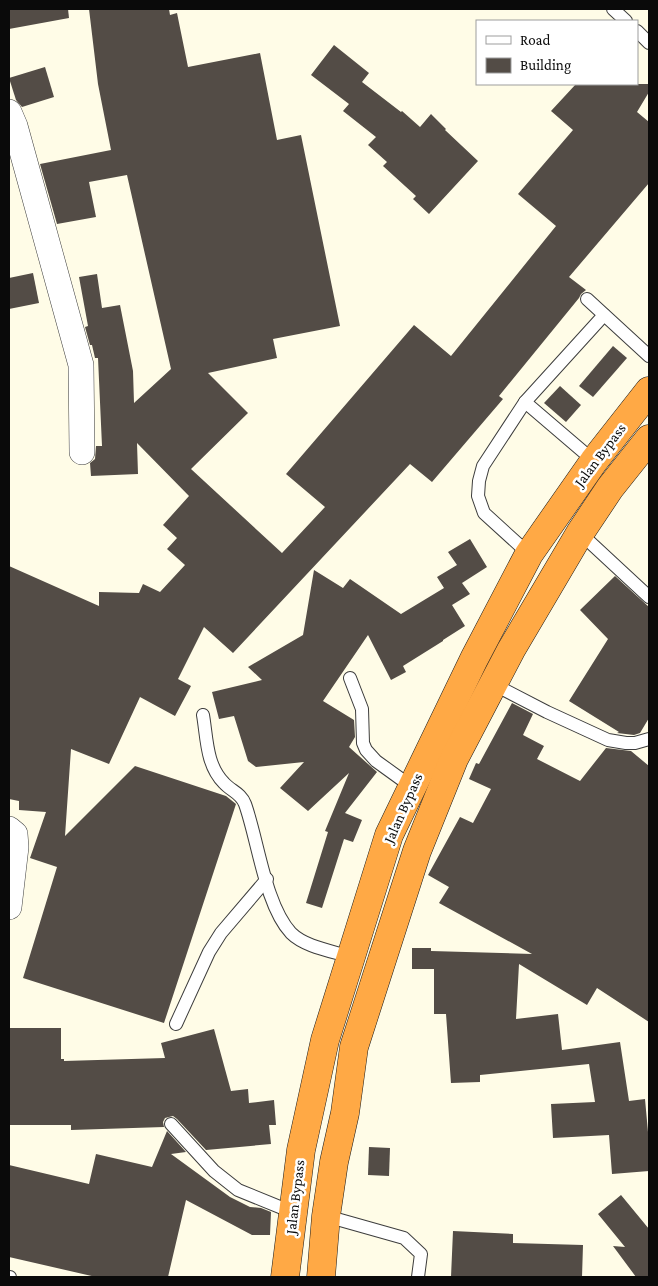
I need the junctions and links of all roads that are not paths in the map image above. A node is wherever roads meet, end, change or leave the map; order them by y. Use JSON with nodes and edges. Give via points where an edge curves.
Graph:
{"nodes":[{"id":1,"x":614,"y":9,"type":"edge"},
{"id":2,"x":625,"y":20,"type":"edge"},
{"id":3,"x":638,"y":32,"type":"edge"},
{"id":4,"x":649,"y":44,"type":"edge"},
{"id":5,"x":9,"y":112,"type":"edge"},
{"id":6,"x":587,"y":299,"type":"dead end"},
{"id":7,"x":604,"y":315,"type":"junction"},
{"id":8,"x":649,"y":356,"type":"edge"},
{"id":9,"x":649,"y":391,"type":"edge"},
{"id":10,"x":525,"y":402,"type":"junction"},
{"id":11,"x":649,"y":439,"type":"edge"},
{"id":12,"x":82,"y":452,"type":"dead end"},
{"id":13,"x":594,"y":461,"type":"junction"},
{"id":14,"x":580,"y":533,"type":"junction"},
{"id":15,"x":529,"y":554,"type":"junction"},
{"id":16,"x":649,"y":597,"type":"edge"},
{"id":17,"x":350,"y":678,"type":"dead end"},
{"id":18,"x":493,"y":684,"type":"junction"},
{"id":19,"x":204,"y":715,"type":"dead end"},
{"id":20,"x":649,"y":739,"type":"edge"},
{"id":21,"x":412,"y":788,"type":"junction"},
{"id":22,"x":9,"y":829,"type":"edge"},
{"id":23,"x":267,"y":879,"type":"junction"},
{"id":24,"x":9,"y":907,"type":"edge"},
{"id":25,"x":351,"y":957,"type":"junction"},
{"id":26,"x":176,"y":1024,"type":"dead end"},
{"id":27,"x":170,"y":1124,"type":"dead end"},
{"id":28,"x":292,"y":1212,"type":"junction"},
{"id":29,"x":326,"y":1216,"type":"junction"},
{"id":30,"x":284,"y":1277,"type":"edge"},
{"id":31,"x":321,"y":1277,"type":"edge"},
{"id":32,"x":418,"y":1277,"type":"edge"}],
"edges":[{"from":1,"to":2,"type":"lane"},
{"from":3,"to":4,"type":"lane"},
{"from":5,"to":12,"type":"street","via":[[81,365]]},
{"from":6,"to":7,"type":"lane"},
{"from":7,"to":8,"type":"lane"},
{"from":7,"to":10,"type":"lane"},
{"from":9,"to":13,"type":"highway","name":"Jalan Bypass"},
{"from":10,"to":13,"type":"lane"},
{"from":10,"to":15,"type":"lane","via":[[483,466],[478,496],[484,513]]},
{"from":11,"to":14,"type":"highway","name":"Jalan Bypass"},
{"from":13,"to":15,"type":"highway","name":"Jalan Bypass"},
{"from":14,"to":16,"type":"lane"},
{"from":14,"to":18,"type":"highway","name":"Jalan Bypass"},
{"from":15,"to":21,"type":"highway","name":"Jalan Bypass"},
{"from":17,"to":21,"type":"lane","via":[[362,709],[366,750]]},
{"from":18,"to":20,"type":"lane","via":[[608,740],[626,743]]},
{"from":18,"to":29,"type":"highway","name":"Jalan Bypass","via":[[454,759],[416,851],[354,1047]]},
{"from":19,"to":23,"type":"lane","via":[[209,758],[224,784],[242,796]]},
{"from":21,"to":25,"type":"highway","name":"Jalan Bypass","via":[[389,835]]},
{"from":22,"to":24,"type":"street","via":[[15,834],[16,846]]},
{"from":23,"to":25,"type":"lane","via":[[278,912],[292,933],[310,944]]},
{"from":23,"to":26,"type":"lane","via":[[209,952]]},
{"from":25,"to":28,"type":"highway","name":"Jalan Bypass","via":[[325,1040],[301,1150]]},
{"from":27,"to":28,"type":"lane","via":[[214,1171],[238,1190]]},
{"from":28,"to":30,"type":"highway","name":"Jalan Bypass"},
{"from":29,"to":31,"type":"highway","name":"Jalan Bypass"},
{"from":29,"to":32,"type":"lane","via":[[404,1238],[421,1254]]}]}
